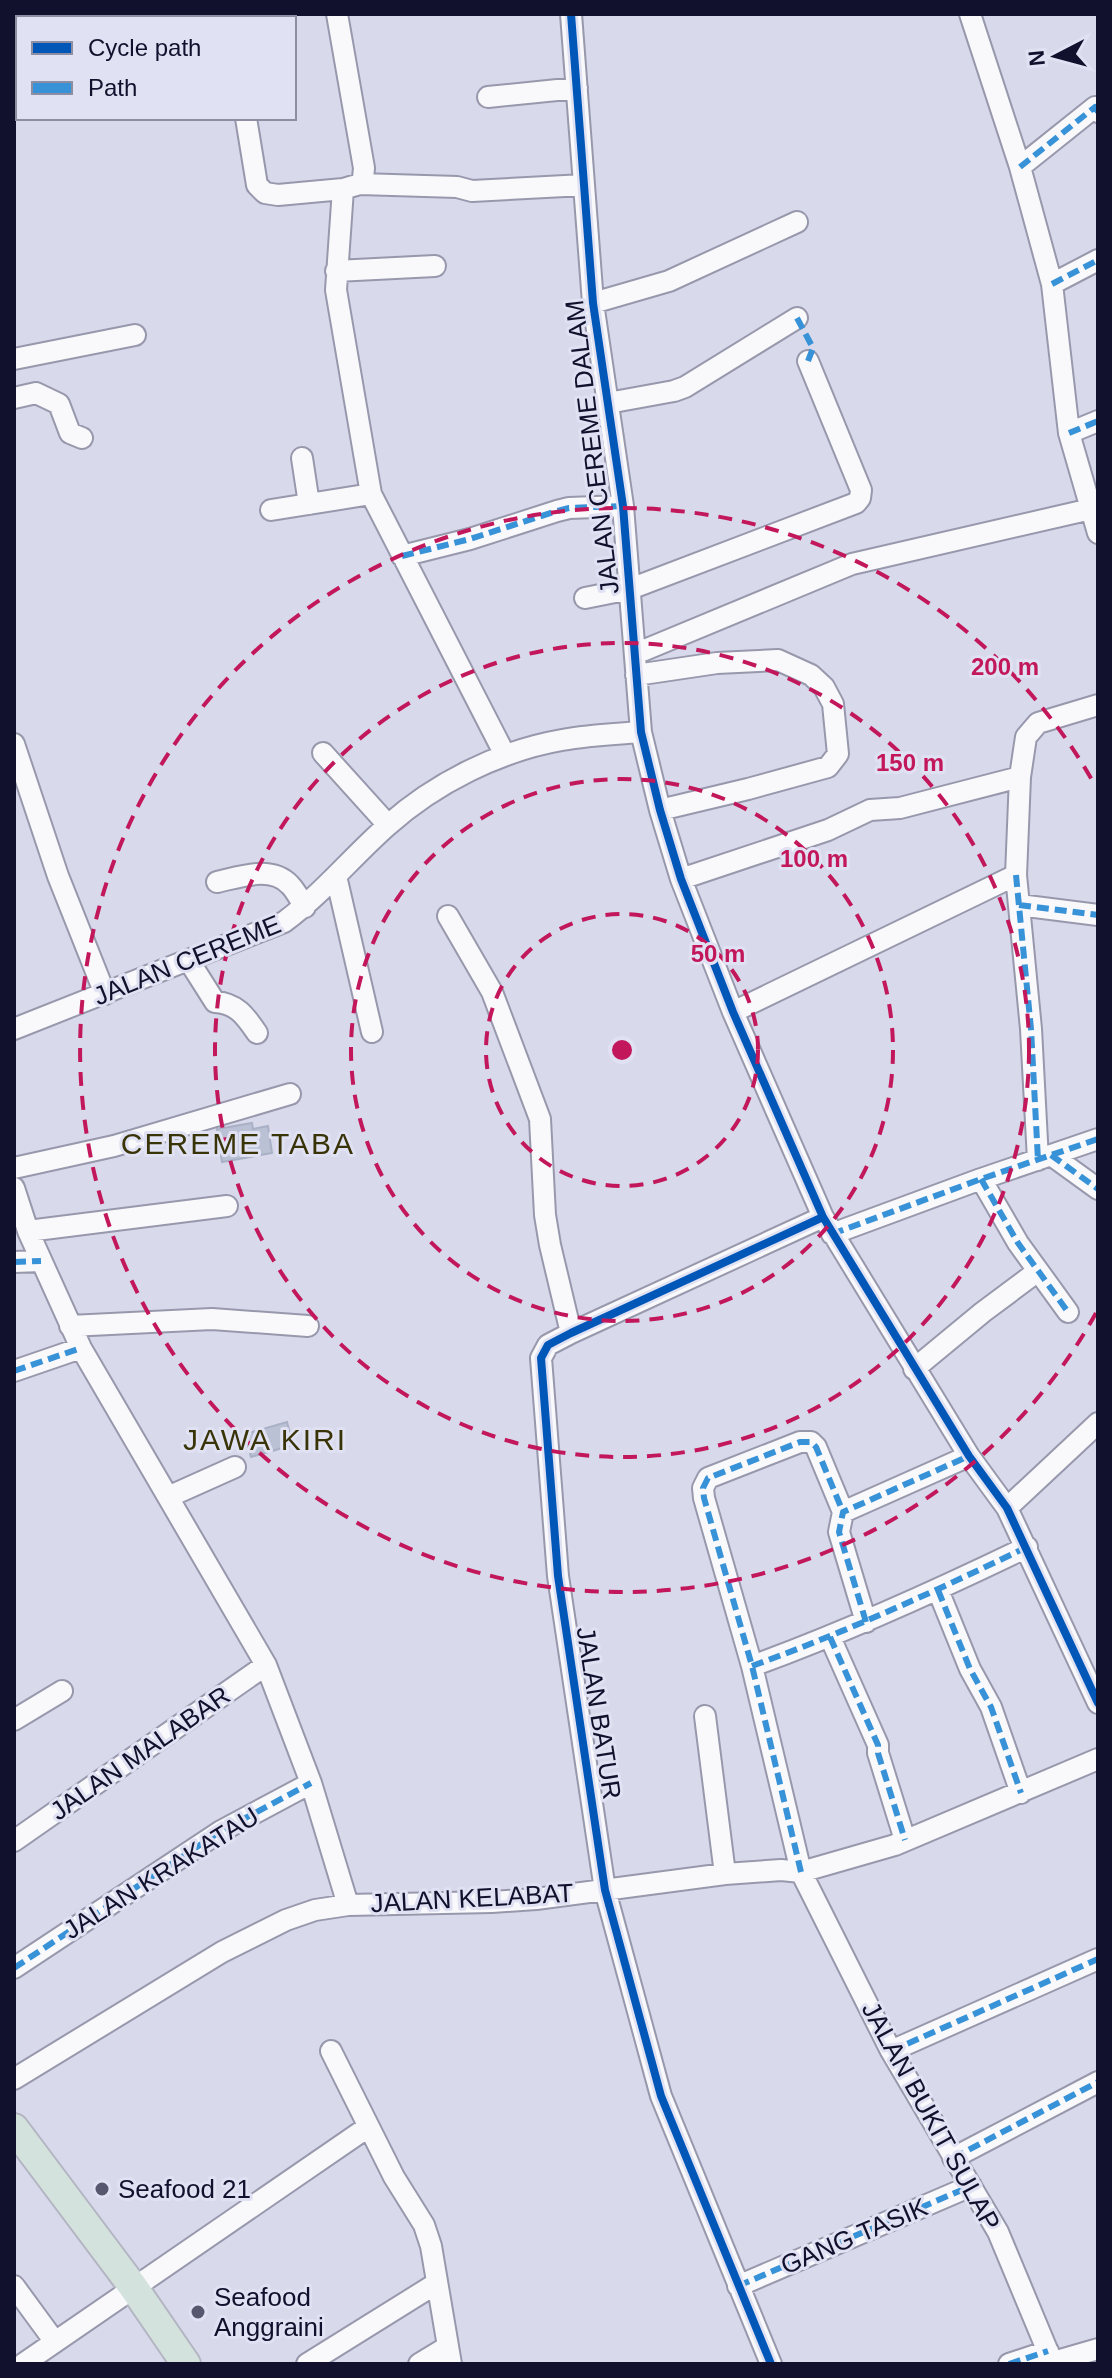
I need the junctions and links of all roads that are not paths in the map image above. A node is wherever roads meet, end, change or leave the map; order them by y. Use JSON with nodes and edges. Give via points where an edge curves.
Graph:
{"nodes":[{"id":1,"x":337,"y":14,"type":"edge"},
{"id":2,"x":571,"y":14,"type":"edge"},
{"id":3,"x":970,"y":14,"type":"edge"},
{"id":4,"x":577,"y":88,"type":"junction"},
{"id":5,"x":488,"y":97,"type":"dead end"},
{"id":6,"x":1097,"y":108,"type":"edge"},
{"id":7,"x":246,"y":120,"type":"edge"},
{"id":8,"x":1020,"y":167,"type":"junction"},
{"id":9,"x":584,"y":185,"type":"junction"},
{"id":10,"x":351,"y":187,"type":"junction"},
{"id":11,"x":797,"y":222,"type":"dead end"},
{"id":12,"x":1098,"y":260,"type":"edge"},
{"id":13,"x":435,"y":266,"type":"dead end"},
{"id":14,"x":336,"y":271,"type":"junction"},
{"id":15,"x":1052,"y":284,"type":"junction"},
{"id":16,"x":593,"y":303,"type":"junction"},
{"id":17,"x":797,"y":318,"type":"dead end"},
{"id":18,"x":135,"y":335,"type":"dead end"},
{"id":19,"x":14,"y":359,"type":"edge"},
{"id":20,"x":808,"y":361,"type":"dead end"},
{"id":21,"x":14,"y":398,"type":"edge"},
{"id":22,"x":608,"y":403,"type":"junction"},
{"id":23,"x":1098,"y":421,"type":"edge"},
{"id":24,"x":1069,"y":433,"type":"junction"},
{"id":25,"x":82,"y":438,"type":"dead end"},
{"id":26,"x":302,"y":458,"type":"dead end"},
{"id":27,"x":371,"y":494,"type":"junction"},
{"id":28,"x":309,"y":504,"type":"junction"},
{"id":29,"x":623,"y":506,"type":"junction"},
{"id":30,"x":1091,"y":509,"type":"junction"},
{"id":31,"x":271,"y":510,"type":"dead end"},
{"id":32,"x":1098,"y":533,"type":"edge"},
{"id":33,"x":402,"y":556,"type":"junction"},
{"id":34,"x":630,"y":589,"type":"junction"},
{"id":35,"x":585,"y":598,"type":"dead end"},
{"id":36,"x":635,"y":654,"type":"junction"},
{"id":37,"x":636,"y":675,"type":"junction"},
{"id":38,"x":1098,"y":705,"type":"edge"},
{"id":39,"x":641,"y":732,"type":"junction"},
{"id":40,"x":14,"y":744,"type":"edge"},
{"id":41,"x":323,"y":753,"type":"dead end"},
{"id":42,"x":505,"y":755,"type":"junction"},
{"id":43,"x":1020,"y":777,"type":"junction"},
{"id":44,"x":660,"y":810,"type":"junction"},
{"id":45,"x":388,"y":825,"type":"junction"},
{"id":46,"x":1016,"y":875,"type":"junction"},
{"id":47,"x":336,"y":876,"type":"junction"},
{"id":48,"x":681,"y":879,"type":"junction"},
{"id":49,"x":217,"y":882,"type":"dead end"},
{"id":50,"x":1019,"y":905,"type":"junction"},
{"id":51,"x":305,"y":907,"type":"junction"},
{"id":52,"x":1098,"y":915,"type":"edge"},
{"id":53,"x":448,"y":916,"type":"dead end"},
{"id":54,"x":189,"y":961,"type":"junction"},
{"id":55,"x":105,"y":994,"type":"junction"},
{"id":56,"x":733,"y":1012,"type":"junction"},
{"id":57,"x":14,"y":1029,"type":"edge"},
{"id":58,"x":372,"y":1032,"type":"dead end"},
{"id":59,"x":257,"y":1033,"type":"dead end"},
{"id":60,"x":290,"y":1094,"type":"dead end"},
{"id":61,"x":1098,"y":1139,"type":"edge"},
{"id":62,"x":1044,"y":1157,"type":"junction"},
{"id":63,"x":14,"y":1168,"type":"edge"},
{"id":64,"x":981,"y":1179,"type":"junction"},
{"id":65,"x":14,"y":1188,"type":"edge"},
{"id":66,"x":1098,"y":1189,"type":"edge"},
{"id":67,"x":227,"y":1206,"type":"dead end"},
{"id":68,"x":828,"y":1225,"type":"junction"},
{"id":69,"x":28,"y":1231,"type":"junction"},
{"id":70,"x":41,"y":1261,"type":"junction"},
{"id":71,"x":14,"y":1262,"type":"edge"},
{"id":72,"x":1038,"y":1271,"type":"junction"},
{"id":73,"x":1068,"y":1312,"type":"dead end"},
{"id":74,"x":70,"y":1326,"type":"junction"},
{"id":75,"x":308,"y":1326,"type":"dead end"},
{"id":76,"x":571,"y":1333,"type":"junction"},
{"id":77,"x":81,"y":1348,"type":"junction"},
{"id":78,"x":914,"y":1369,"type":"junction"},
{"id":79,"x":14,"y":1371,"type":"edge"},
{"id":80,"x":1098,"y":1423,"type":"edge"},
{"id":81,"x":969,"y":1456,"type":"junction"},
{"id":82,"x":235,"y":1467,"type":"dead end"},
{"id":83,"x":168,"y":1497,"type":"junction"},
{"id":84,"x":1007,"y":1508,"type":"junction"},
{"id":85,"x":843,"y":1512,"type":"junction"},
{"id":86,"x":1027,"y":1547,"type":"junction"},
{"id":87,"x":938,"y":1590,"type":"junction"},
{"id":88,"x":866,"y":1622,"type":"junction"},
{"id":89,"x":830,"y":1637,"type":"junction"},
{"id":90,"x":266,"y":1665,"type":"junction"},
{"id":91,"x":752,"y":1666,"type":"junction"},
{"id":92,"x":62,"y":1691,"type":"dead end"},
{"id":93,"x":1098,"y":1703,"type":"edge"},
{"id":94,"x":705,"y":1716,"type":"dead end"},
{"id":95,"x":14,"y":1720,"type":"edge"},
{"id":96,"x":1098,"y":1759,"type":"edge"},
{"id":97,"x":311,"y":1783,"type":"junction"},
{"id":98,"x":1021,"y":1793,"type":"junction"},
{"id":99,"x":15,"y":1837,"type":"edge"},
{"id":100,"x":905,"y":1840,"type":"junction"},
{"id":101,"x":801,"y":1872,"type":"junction"},
{"id":102,"x":725,"y":1874,"type":"junction"},
{"id":103,"x":605,"y":1890,"type":"junction"},
{"id":104,"x":348,"y":1905,"type":"junction"},
{"id":105,"x":1098,"y":1959,"type":"edge"},
{"id":106,"x":14,"y":1968,"type":"edge"},
{"id":107,"x":331,"y":2051,"type":"dead end"},
{"id":108,"x":891,"y":2051,"type":"junction"},
{"id":109,"x":14,"y":2079,"type":"edge"},
{"id":110,"x":1098,"y":2082,"type":"edge"},
{"id":111,"x":368,"y":2127,"type":"junction"},
{"id":112,"x":14,"y":2128,"type":"edge"},
{"id":113,"x":953,"y":2158,"type":"junction"},
{"id":114,"x":971,"y":2186,"type":"junction"},
{"id":115,"x":437,"y":2283,"type":"junction"},
{"id":116,"x":14,"y":2286,"type":"edge"},
{"id":117,"x":738,"y":2286,"type":"junction"},
{"id":118,"x":134,"y":2288,"type":"junction"},
{"id":119,"x":55,"y":2342,"type":"junction"},
{"id":120,"x":1098,"y":2349,"type":"edge"},
{"id":121,"x":449,"y":2355,"type":"edge"},
{"id":122,"x":1051,"y":2359,"type":"edge"},
{"id":123,"x":23,"y":2364,"type":"edge"},
{"id":124,"x":186,"y":2364,"type":"edge"},
{"id":125,"x":307,"y":2364,"type":"edge"},
{"id":126,"x":419,"y":2364,"type":"edge"},
{"id":127,"x":771,"y":2364,"type":"edge"},
{"id":128,"x":1009,"y":2364,"type":"edge"}],
"edges":[{"from":1,"to":10,"type":"street","via":[[364,168],[363,178]]},
{"from":2,"to":4,"type":"street","name":"JALAN CEREME DALAM"},
{"from":3,"to":8,"type":"street"},
{"from":4,"to":5,"type":"street"},
{"from":4,"to":9,"type":"street","name":"JALAN CEREME DALAM"},
{"from":6,"to":8,"type":"street"},
{"from":7,"to":10,"type":"street","via":[[261,190],[278,195]]},
{"from":8,"to":15,"type":"street"},
{"from":9,"to":10,"type":"street","via":[[472,191]]},
{"from":9,"to":16,"type":"street","name":"JALAN CEREME DALAM"},
{"from":10,"to":14,"type":"street"},
{"from":11,"to":16,"type":"street","via":[[669,281]]},
{"from":12,"to":15,"type":"street"},
{"from":13,"to":14,"type":"street"},
{"from":14,"to":27,"type":"street"},
{"from":15,"to":24,"type":"street"},
{"from":16,"to":22,"type":"street","name":"JALAN CEREME DALAM"},
{"from":17,"to":22,"type":"street","via":[[685,387]]},
{"from":18,"to":19,"type":"street"},
{"from":20,"to":34,"type":"street","via":[[860,498]]},
{"from":21,"to":25,"type":"street","via":[[36,393],[59,404],[70,433]]},
{"from":22,"to":29,"type":"street","name":"JALAN CEREME DALAM"},
{"from":23,"to":24,"type":"street"},
{"from":24,"to":30,"type":"street"},
{"from":26,"to":28,"type":"street"},
{"from":27,"to":28,"type":"street"},
{"from":27,"to":33,"type":"street"},
{"from":28,"to":31,"type":"street"},
{"from":29,"to":33,"type":"street","via":[[569,508]]},
{"from":29,"to":34,"type":"street","name":"JALAN CEREME DALAM"},
{"from":30,"to":32,"type":"street"},
{"from":30,"to":36,"type":"street","via":[[852,564]]},
{"from":33,"to":42,"type":"street"},
{"from":34,"to":35,"type":"street"},
{"from":34,"to":36,"type":"street","name":"JALAN CEREME DALAM"},
{"from":36,"to":37,"type":"street","name":"JALAN CEREME DALAM"},
{"from":37,"to":39,"type":"street","name":"JALAN CEREME DALAM"},
{"from":37,"to":44,"type":"street","via":[[778,660],[811,675],[833,704],[838,754],[828,767]]},
{"from":38,"to":43,"type":"street","via":[[1031,729],[1023,746]]},
{"from":39,"to":42,"type":"street","name":"JALAN CEREME","via":[[562,740]]},
{"from":39,"to":44,"type":"street","name":"JALAN CEREME DALAM"},
{"from":40,"to":55,"type":"street"},
{"from":41,"to":45,"type":"street"},
{"from":42,"to":45,"type":"street","name":"JALAN CEREME","via":[[450,781]]},
{"from":43,"to":46,"type":"street"},
{"from":43,"to":48,"type":"street","via":[[900,808],[870,810],[828,830]]},
{"from":44,"to":48,"type":"street","name":"JALAN CEREME DALAM"},
{"from":45,"to":47,"type":"street","name":"JALAN CEREME"},
{"from":46,"to":50,"type":"street"},
{"from":46,"to":56,"type":"street"},
{"from":47,"to":51,"type":"street","name":"JALAN CEREME"},
{"from":47,"to":58,"type":"street"},
{"from":48,"to":56,"type":"street","name":"JALAN CEREME DALAM"},
{"from":49,"to":51,"type":"street","via":[[271,875],[290,884]]},
{"from":50,"to":52,"type":"street"},
{"from":50,"to":62,"type":"street"},
{"from":51,"to":54,"type":"street","name":"JALAN CEREME","via":[[272,928]]},
{"from":53,"to":76,"type":"street","via":[[492,992],[540,1119],[545,1215]]},
{"from":54,"to":55,"type":"street","name":"JALAN CEREME"},
{"from":54,"to":59,"type":"street","via":[[215,1002],[242,1012]]},
{"from":55,"to":57,"type":"street","name":"JALAN CEREME"},
{"from":56,"to":68,"type":"street","name":"JALAN CEREME DALAM"},
{"from":60,"to":63,"type":"street","via":[[114,1146]]},
{"from":61,"to":62,"type":"street","name":"JALAN BATUR"},
{"from":62,"to":64,"type":"street","name":"JALAN BATUR"},
{"from":62,"to":66,"type":"street"},
{"from":64,"to":68,"type":"street","name":"JALAN BATUR"},
{"from":64,"to":72,"type":"street"},
{"from":65,"to":69,"type":"street"},
{"from":67,"to":69,"type":"street"},
{"from":68,"to":76,"type":"street","name":"JALAN BATUR"},
{"from":68,"to":78,"type":"street","name":"JALAN CEREME DALAM"},
{"from":69,"to":70,"type":"street"},
{"from":70,"to":71,"type":"street"},
{"from":70,"to":74,"type":"street"},
{"from":72,"to":73,"type":"street"},
{"from":72,"to":78,"type":"street"},
{"from":74,"to":75,"type":"street","via":[[212,1319]]},
{"from":74,"to":77,"type":"street"},
{"from":76,"to":103,"type":"street","name":"JALAN BATUR","via":[[548,1345],[541,1375],[558,1576]]},
{"from":77,"to":79,"type":"street"},
{"from":77,"to":83,"type":"street"},
{"from":78,"to":81,"type":"street","name":"JALAN CEREME DALAM"},
{"from":80,"to":84,"type":"street"},
{"from":81,"to":84,"type":"street","name":"JALAN CEREME DALAM"},
{"from":81,"to":85,"type":"street"},
{"from":82,"to":83,"type":"street"},
{"from":83,"to":90,"type":"street"},
{"from":84,"to":86,"type":"street","name":"JALAN CEREME DALAM"},
{"from":85,"to":88,"type":"street","via":[[839,1532]]},
{"from":85,"to":91,"type":"street","name":"JALAN BUKIT SULAP","via":[[811,1442],[705,1482],[704,1498]]},
{"from":86,"to":87,"type":"street"},
{"from":86,"to":93,"type":"street","name":"JALAN CEREME DALAM"},
{"from":87,"to":88,"type":"street"},
{"from":87,"to":98,"type":"street","via":[[991,1707]]},
{"from":88,"to":89,"type":"street"},
{"from":89,"to":91,"type":"street"},
{"from":89,"to":100,"type":"street","via":[[878,1745]]},
{"from":90,"to":97,"type":"street"},
{"from":90,"to":99,"type":"street","name":"JALAN MALABAR"},
{"from":91,"to":101,"type":"street","name":"JALAN BUKIT SULAP"},
{"from":92,"to":95,"type":"street"},
{"from":94,"to":102,"type":"street"},
{"from":96,"to":98,"type":"street","name":"JALAN KELABAT"},
{"from":97,"to":104,"type":"street"},
{"from":97,"to":106,"type":"street","name":"JALAN KRAKATAU","via":[[221,1831]]},
{"from":98,"to":100,"type":"street","name":"JALAN KELABAT"},
{"from":100,"to":101,"type":"street","name":"JALAN KELABAT"},
{"from":101,"to":102,"type":"street","name":"JALAN KELABAT"},
{"from":101,"to":108,"type":"street","name":"JALAN BUKIT SULAP"},
{"from":102,"to":103,"type":"street","name":"JALAN KELABAT"},
{"from":103,"to":104,"type":"street","name":"JALAN KELABAT","via":[[492,1902]]},
{"from":103,"to":117,"type":"street","name":"JALAN BATUR","via":[[661,2096]]},
{"from":104,"to":109,"type":"street","name":"JALAN KELABAT","via":[[286,1920],[222,1952]]},
{"from":105,"to":108,"type":"street"},
{"from":107,"to":111,"type":"street"},
{"from":108,"to":113,"type":"street","name":"JALAN BUKIT SULAP"},
{"from":110,"to":113,"type":"street"},
{"from":111,"to":115,"type":"street","via":[[424,2225]]},
{"from":111,"to":118,"type":"street"},
{"from":112,"to":118,"type":"highway"},
{"from":113,"to":114,"type":"street","name":"JALAN BUKIT SULAP"},
{"from":114,"to":117,"type":"street","name":"GANG TASIK"},
{"from":114,"to":122,"type":"street","name":"JALAN BUKIT SULAP","via":[[998,2232]]},
{"from":115,"to":121,"type":"street"},
{"from":115,"to":125,"type":"street"},
{"from":116,"to":119,"type":"street"},
{"from":117,"to":127,"type":"street","name":"JALAN BATUR"},
{"from":118,"to":119,"type":"street"},
{"from":118,"to":124,"type":"highway"},
{"from":119,"to":123,"type":"street"},
{"from":120,"to":122,"type":"street"},
{"from":121,"to":126,"type":"street"},
{"from":122,"to":128,"type":"street"}]}
